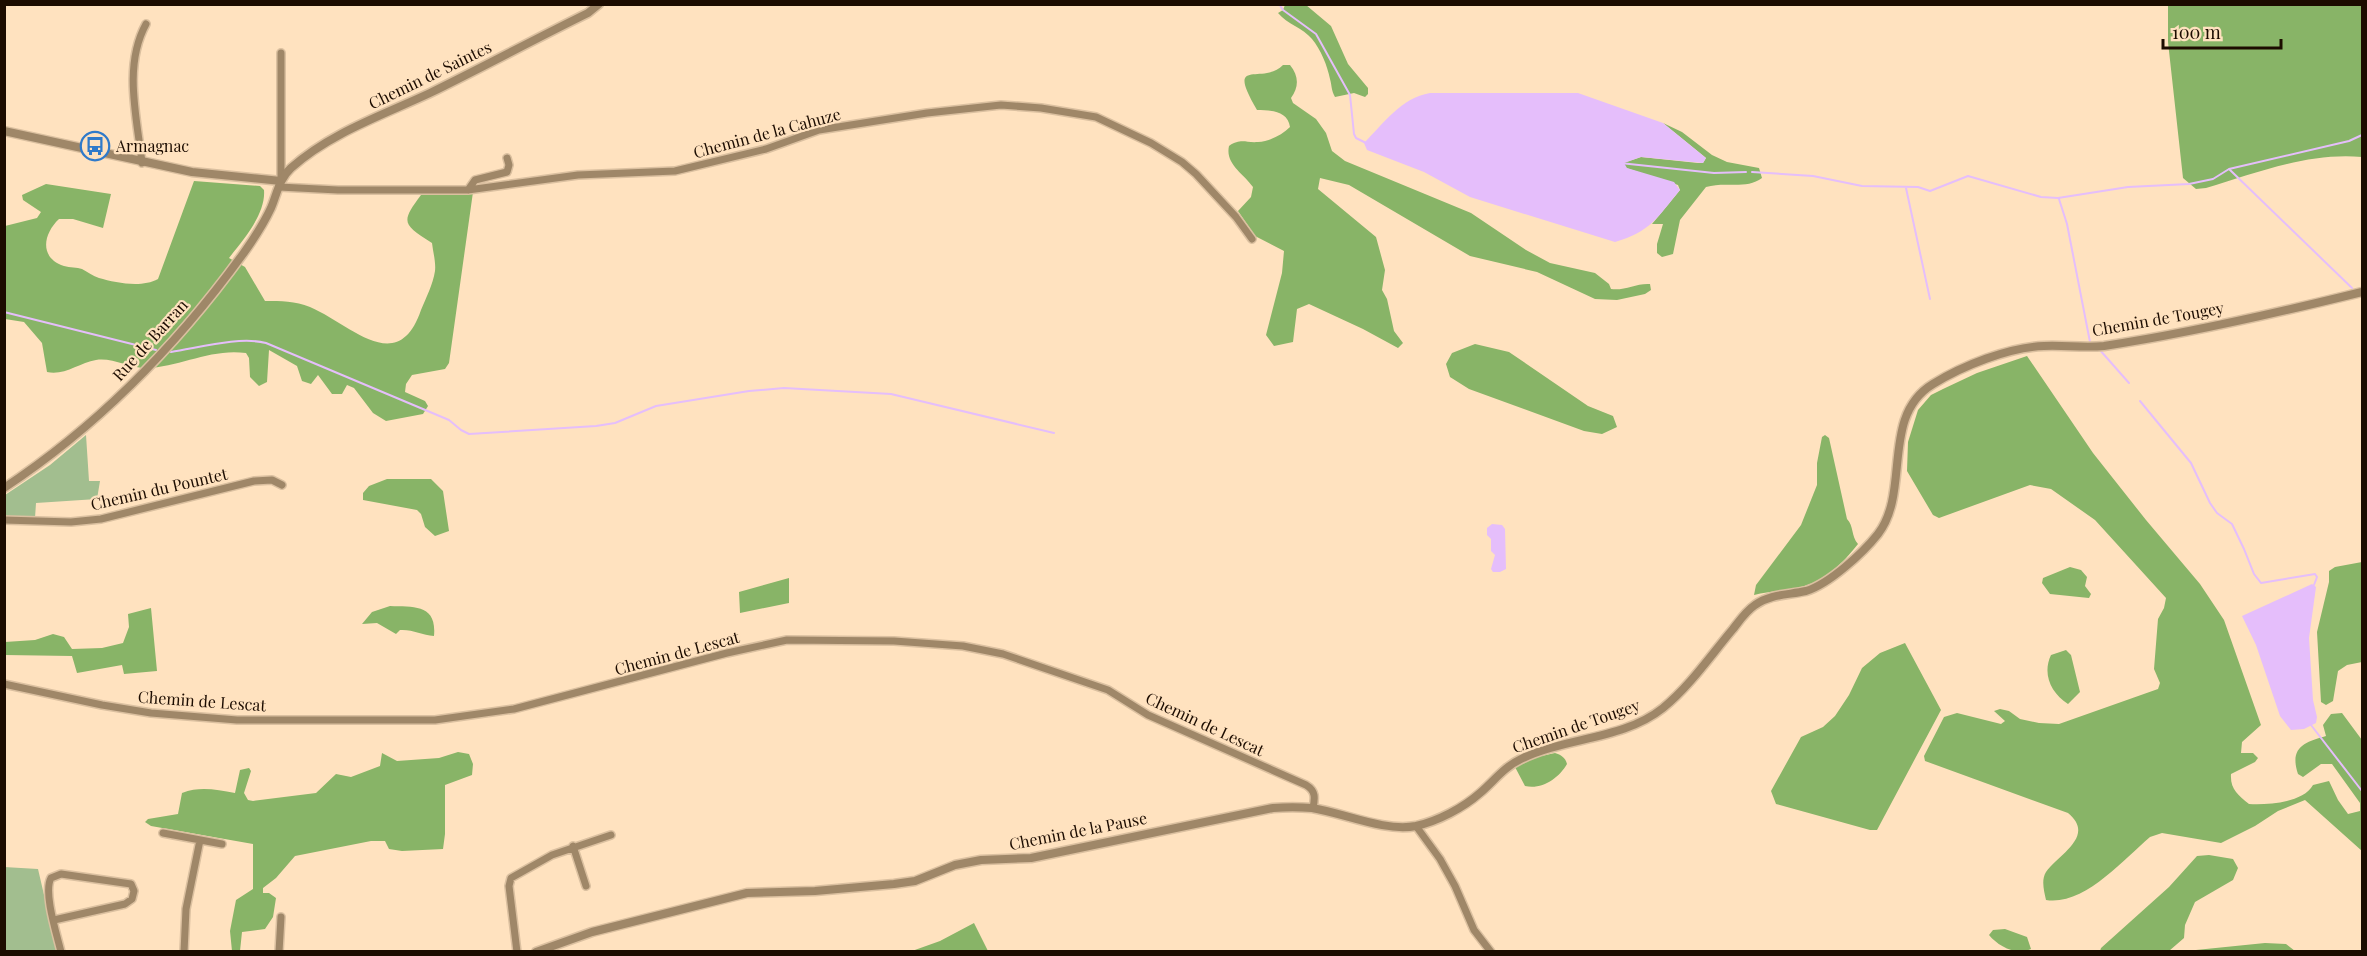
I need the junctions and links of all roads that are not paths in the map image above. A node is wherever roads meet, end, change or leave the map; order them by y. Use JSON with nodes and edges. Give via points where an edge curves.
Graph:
{"nodes":[{"id":1,"x":599,"y":4,"type":"edge"},
{"id":2,"x":146,"y":24,"type":"dead end"},
{"id":3,"x":281,"y":53,"type":"dead end"},
{"id":4,"x":4,"y":131,"type":"edge"},
{"id":5,"x":507,"y":158,"type":"dead end"},
{"id":6,"x":142,"y":163,"type":"junction"},
{"id":7,"x":280,"y":184,"type":"junction"},
{"id":8,"x":468,"y":189,"type":"junction"},
{"id":9,"x":1252,"y":239,"type":"dead end"},
{"id":10,"x":2362,"y":292,"type":"edge"},
{"id":11,"x":282,"y":485,"type":"dead end"},
{"id":12,"x":4,"y":489,"type":"edge"},
{"id":13,"x":4,"y":520,"type":"edge"},
{"id":14,"x":4,"y":684,"type":"edge"},
{"id":15,"x":1313,"y":808,"type":"junction"},
{"id":16,"x":1416,"y":826,"type":"junction"},
{"id":17,"x":163,"y":832,"type":"dead end"},
{"id":18,"x":611,"y":835,"type":"dead end"},
{"id":19,"x":200,"y":840,"type":"junction"},
{"id":20,"x":222,"y":844,"type":"dead end"},
{"id":21,"x":573,"y":846,"type":"junction"},
{"id":22,"x":586,"y":886,"type":"dead end"},
{"id":23,"x":281,"y":917,"type":"dead end"},
{"id":24,"x":54,"y":920,"type":"junction"},
{"id":25,"x":61,"y":951,"type":"edge"},
{"id":26,"x":184,"y":951,"type":"edge"},
{"id":27,"x":279,"y":951,"type":"edge"},
{"id":28,"x":517,"y":951,"type":"edge"},
{"id":29,"x":536,"y":951,"type":"edge"},
{"id":30,"x":1491,"y":951,"type":"edge"}],
"edges":[{"from":1,"to":7,"type":"street","name":"Chemin de Saintes","via":[[468,74],[321,145],[289,170]]},
{"from":2,"to":6,"type":"street","via":[[138,39],[133,70]]},
{"from":3,"to":7,"type":"street"},
{"from":4,"to":6,"type":"street"},
{"from":5,"to":8,"type":"street","via":[[507,172],[475,180]]},
{"from":6,"to":7,"type":"street"},
{"from":7,"to":8,"type":"street","name":"Chemin de la Cahuze","via":[[338,190]]},
{"from":7,"to":12,"type":"street","name":"Rue de Barran","via":[[262,225],[241,256],[168,346],[83,431]]},
{"from":8,"to":9,"type":"street","name":"Chemin de la Cahuze","via":[[578,176],[675,171],[766,149],[819,130],[1001,105],[1096,117],[1152,143],[1196,174]]},
{"from":10,"to":16,"type":"street","name":"Chemin de Tougey","via":[[2279,313],[2101,346],[2028,347],[1980,362],[1928,386],[1907,414],[1886,521],[1877,536],[1844,568],[1815,587],[1771,597],[1751,608],[1677,694],[1644,720],[1517,761],[1470,801]]},
{"from":11,"to":13,"type":"street","name":"Chemin du Pountet","via":[[272,480],[254,481],[101,519]]},
{"from":14,"to":15,"type":"street","name":"Chemin de Lescat","via":[[151,713],[237,720],[435,720],[514,709],[787,640],[963,646],[1003,654],[1108,690],[1148,715],[1306,785],[1315,796]]},
{"from":15,"to":16,"type":"street","name":"Chemin de la Pause","via":[[1398,828]]},
{"from":15,"to":29,"type":"street","name":"Chemin de la Pause","via":[[1254,811],[1031,858],[981,860],[894,884],[747,893],[592,932]]},
{"from":16,"to":30,"type":"street","via":[[1450,877],[1474,930]]},
{"from":17,"to":19,"type":"street"},
{"from":18,"to":21,"type":"street"},
{"from":19,"to":20,"type":"street"},
{"from":19,"to":26,"type":"street","via":[[186,909]]},
{"from":21,"to":22,"type":"street"},
{"from":21,"to":28,"type":"street","via":[[511,878]]},
{"from":23,"to":27,"type":"street"},
{"from":24,"to":24,"type":"street","via":[[48,889],[54,876],[133,887],[134,896],[125,904]]},
{"from":24,"to":25,"type":"street"}]}
